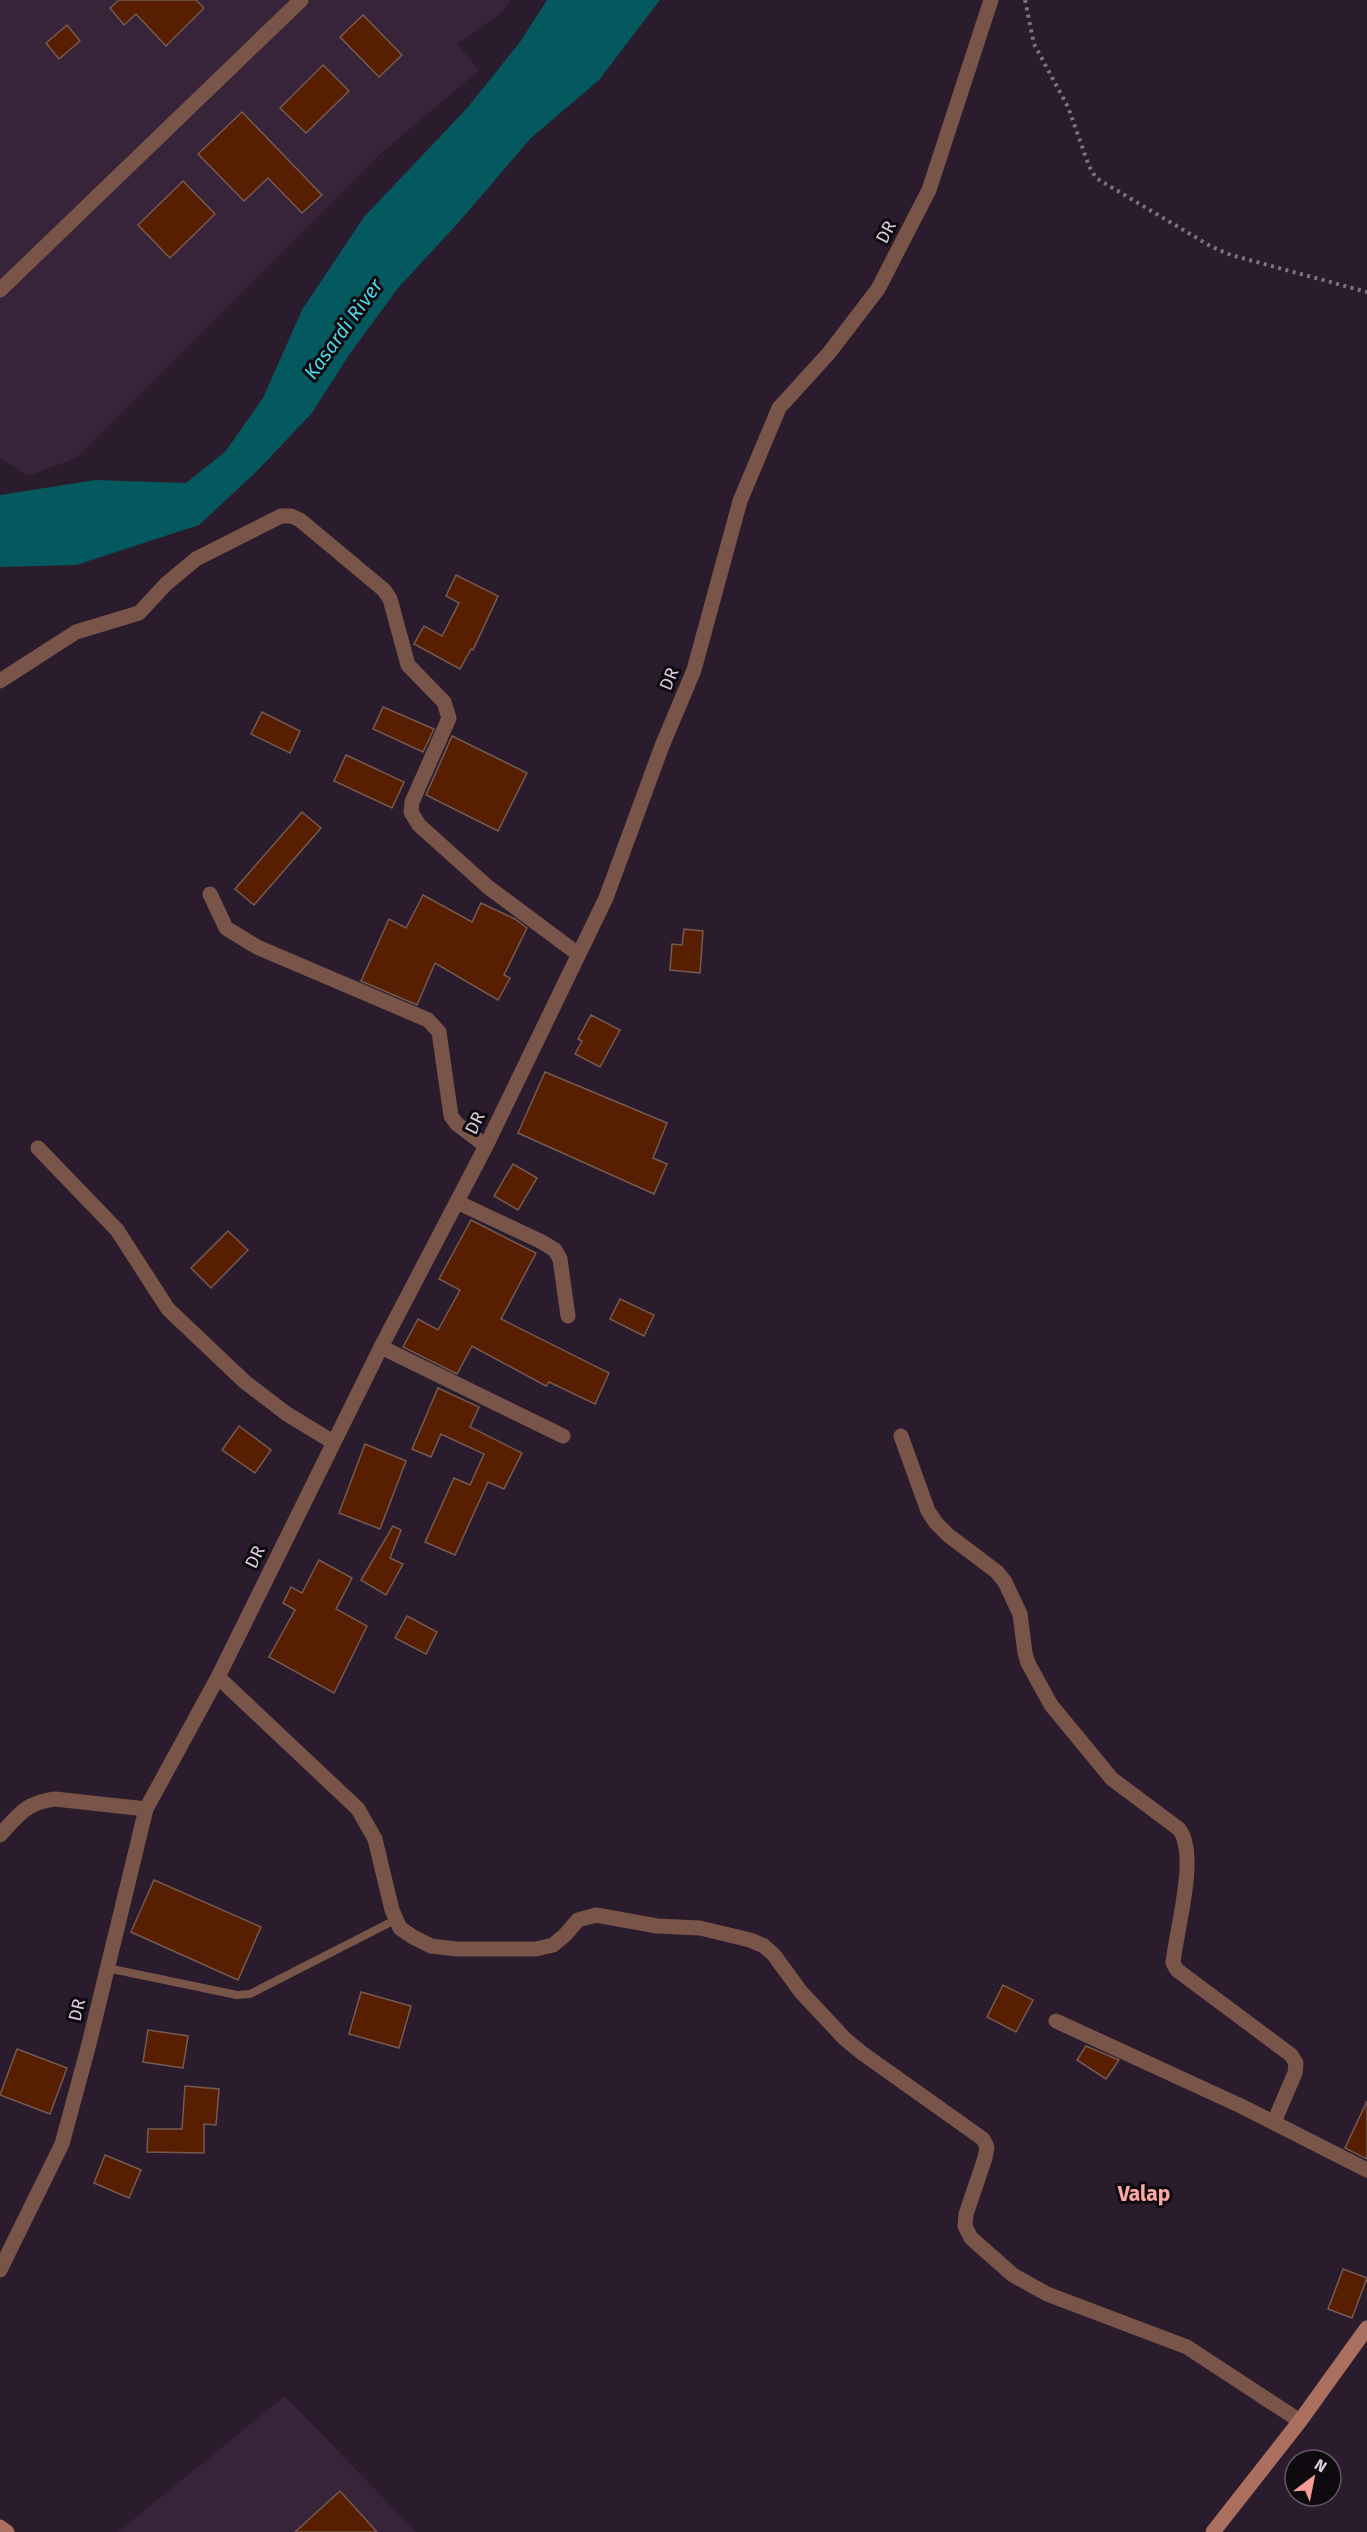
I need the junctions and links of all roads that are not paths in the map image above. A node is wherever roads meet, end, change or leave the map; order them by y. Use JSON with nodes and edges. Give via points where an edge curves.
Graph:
{"nodes":[{"id":1,"x":301,"y":0,"type":"edge"},
{"id":2,"x":991,"y":0,"type":"edge"},
{"id":3,"x":0,"y":290,"type":"edge"},
{"id":4,"x":0,"y":681,"type":"edge"},
{"id":5,"x":210,"y":894,"type":"dead end"},
{"id":6,"x":578,"y":954,"type":"junction"},
{"id":7,"x":486,"y":1146,"type":"junction"},
{"id":8,"x":38,"y":1148,"type":"dead end"},
{"id":9,"x":457,"y":1202,"type":"junction"},
{"id":10,"x":568,"y":1316,"type":"dead end"},
{"id":11,"x":381,"y":1347,"type":"junction"},
{"id":12,"x":563,"y":1436,"type":"dead end"},
{"id":13,"x":901,"y":1436,"type":"dead end"},
{"id":14,"x":333,"y":1442,"type":"junction"},
{"id":15,"x":218,"y":1677,"type":"junction"},
{"id":16,"x":146,"y":1809,"type":"junction"},
{"id":17,"x":0,"y":1835,"type":"edge"},
{"id":18,"x":397,"y":1919,"type":"junction"},
{"id":19,"x":107,"y":1968,"type":"junction"},
{"id":20,"x":1056,"y":2021,"type":"dead end"},
{"id":21,"x":1274,"y":2122,"type":"junction"},
{"id":22,"x":1367,"y":2170,"type":"edge"},
{"id":23,"x":0,"y":2270,"type":"edge"},
{"id":24,"x":1367,"y":2328,"type":"edge"},
{"id":25,"x":1300,"y":2421,"type":"junction"},
{"id":26,"x":0,"y":2528,"type":"edge"},
{"id":27,"x":7,"y":2532,"type":"edge"},
{"id":28,"x":1213,"y":2532,"type":"edge"}],
"edges":[{"from":1,"to":3,"type":"street"},
{"from":2,"to":6,"type":"street","name":"DR","via":[[929,190],[878,289],[829,353],[779,408],[740,501],[694,670],[606,898]]},
{"from":4,"to":6,"type":"street","via":[[76,632],[139,614],[196,559],[281,516],[300,520],[384,590],[408,665],[448,708],[449,718],[412,802],[411,812],[419,825],[488,887]]},
{"from":5,"to":7,"type":"street","via":[[226,928],[257,947],[428,1020],[439,1032],[451,1116]]},
{"from":6,"to":7,"type":"street","name":"DR"},
{"from":7,"to":9,"type":"street","name":"DR"},
{"from":8,"to":14,"type":"street","via":[[117,1230],[168,1309],[245,1382]]},
{"from":9,"to":10,"type":"street","via":[[555,1250],[560,1258]]},
{"from":9,"to":11,"type":"street","name":"DR"},
{"from":11,"to":12,"type":"street"},
{"from":11,"to":14,"type":"street","name":"DR"},
{"from":13,"to":21,"type":"street","via":[[936,1523],[1005,1582],[1020,1614],[1028,1663],[1050,1705],[1112,1779],[1186,1838],[1187,1868],[1173,1963],[1228,2010],[1292,2055],[1295,2073]]},
{"from":14,"to":15,"type":"street","name":"DR"},
{"from":15,"to":16,"type":"street","name":"DR"},
{"from":15,"to":18,"type":"street","via":[[358,1809],[375,1839]]},
{"from":16,"to":17,"type":"street","via":[[41,1800],[26,1807]]},
{"from":16,"to":19,"type":"street","name":"DR"},
{"from":18,"to":19,"type":"lane","via":[[250,1994],[237,1995]]},
{"from":18,"to":25,"type":"street","via":[[400,1928],[413,1937],[431,1946],[457,1949],[544,1948],[553,1945],[578,1920],[596,1915],[657,1926],[700,1928],[764,1946],[845,2039],[983,2139],[987,2147],[985,2158],[964,2226],[971,2238],[1012,2275],[1047,2294],[1187,2347]]},
{"from":19,"to":23,"type":"street","name":"DR","via":[[62,2144]]},
{"from":20,"to":21,"type":"street"},
{"from":21,"to":22,"type":"street"},
{"from":24,"to":25,"type":"main road"},
{"from":25,"to":28,"type":"main road"},
{"from":26,"to":27,"type":"main road"}]}
